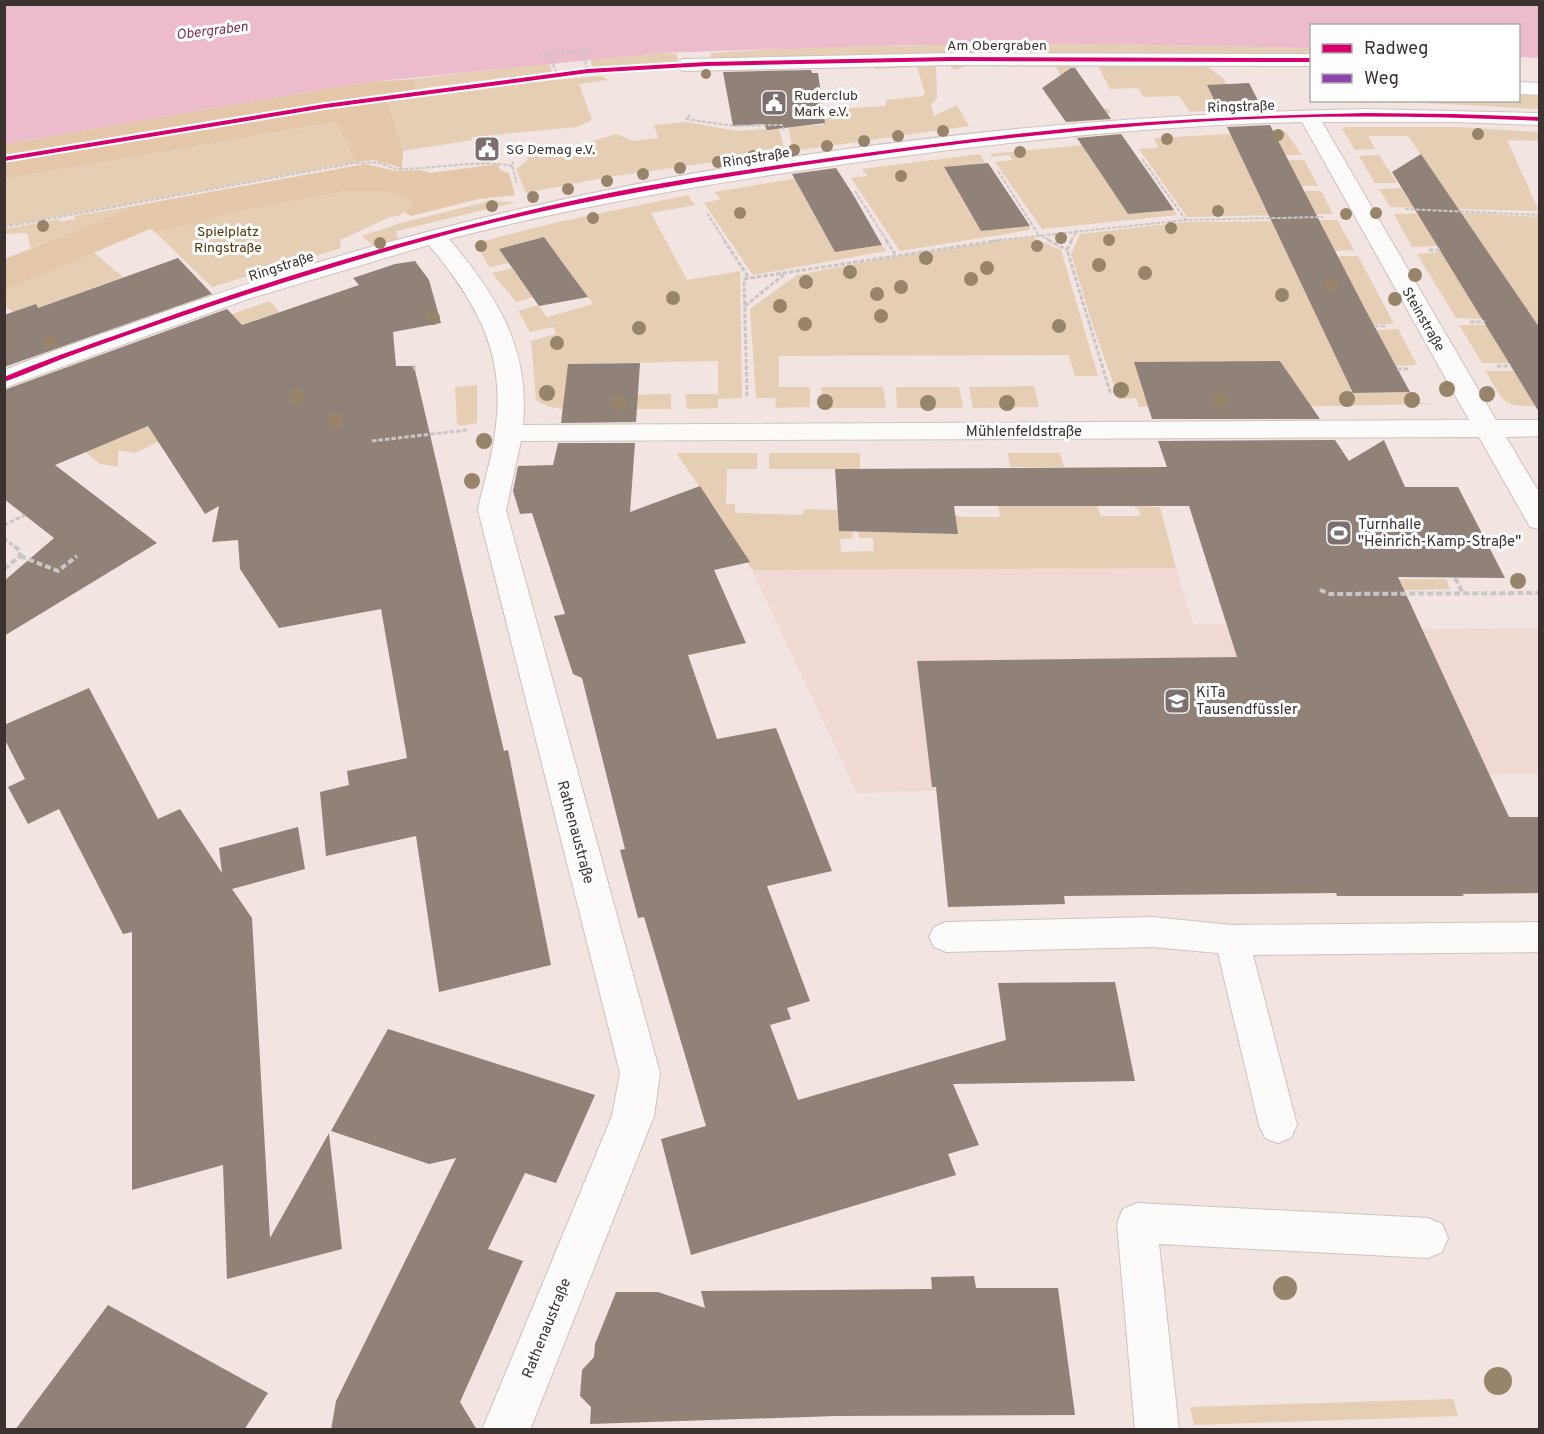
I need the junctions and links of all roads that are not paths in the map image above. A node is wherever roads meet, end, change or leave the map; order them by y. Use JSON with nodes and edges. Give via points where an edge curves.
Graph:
{"nodes":[{"id":1,"x":1310,"y":60,"type":"edge"},
{"id":2,"x":683,"y":65,"type":"dead end"},
{"id":3,"x":1520,"y":88,"type":"edge"},
{"id":4,"x":1539,"y":89,"type":"edge"},
{"id":5,"x":1309,"y":117,"type":"junction"},
{"id":6,"x":1539,"y":119,"type":"edge"},
{"id":7,"x":435,"y":237,"type":"junction"},
{"id":8,"x":4,"y":380,"type":"edge"},
{"id":9,"x":1539,"y":428,"type":"edge"},
{"id":10,"x":510,"y":429,"type":"junction"},
{"id":11,"x":1487,"y":429,"type":"junction"},
{"id":12,"x":1539,"y":520,"type":"edge"},
{"id":13,"x":946,"y":937,"type":"dead end"},
{"id":14,"x":1539,"y":937,"type":"edge"},
{"id":15,"x":1232,"y":940,"type":"junction"},
{"id":16,"x":1278,"y":1125,"type":"dead end"},
{"id":17,"x":1428,"y":1238,"type":"dead end"},
{"id":18,"x":506,"y":1430,"type":"edge"},
{"id":19,"x":1157,"y":1430,"type":"edge"}],
"edges":[{"from":1,"to":2,"type":"street","name":"Am Obergraben","via":[[951,59]]},
{"from":3,"to":4,"type":"street"},
{"from":5,"to":6,"type":"street","name":"Ringstraße","via":[[1453,114]]},
{"from":5,"to":7,"type":"street","name":"Ringstraße","via":[[1119,125],[977,139],[686,181],[531,211]]},
{"from":5,"to":11,"type":"street","name":"Steinstraße"},
{"from":7,"to":8,"type":"street","name":"Ringstraße","via":[[344,260],[222,299]]},
{"from":7,"to":10,"type":"street","name":"Rathenaustraße","via":[[469,276],[504,341],[512,369]]},
{"from":9,"to":11,"type":"street","name":"Mühlenfeldstraße"},
{"from":10,"to":11,"type":"street","name":"Mühlenfeldstraße"},
{"from":10,"to":18,"type":"street","name":"Rathenaustraße","via":[[492,510],[640,1073],[633,1116]]},
{"from":11,"to":12,"type":"street","name":"Steinstraße"},
{"from":13,"to":15,"type":"lane","via":[[1152,932]]},
{"from":14,"to":15,"type":"lane"},
{"from":15,"to":16,"type":"lane"},
{"from":17,"to":19,"type":"lane","via":[[1137,1222]]}]}
